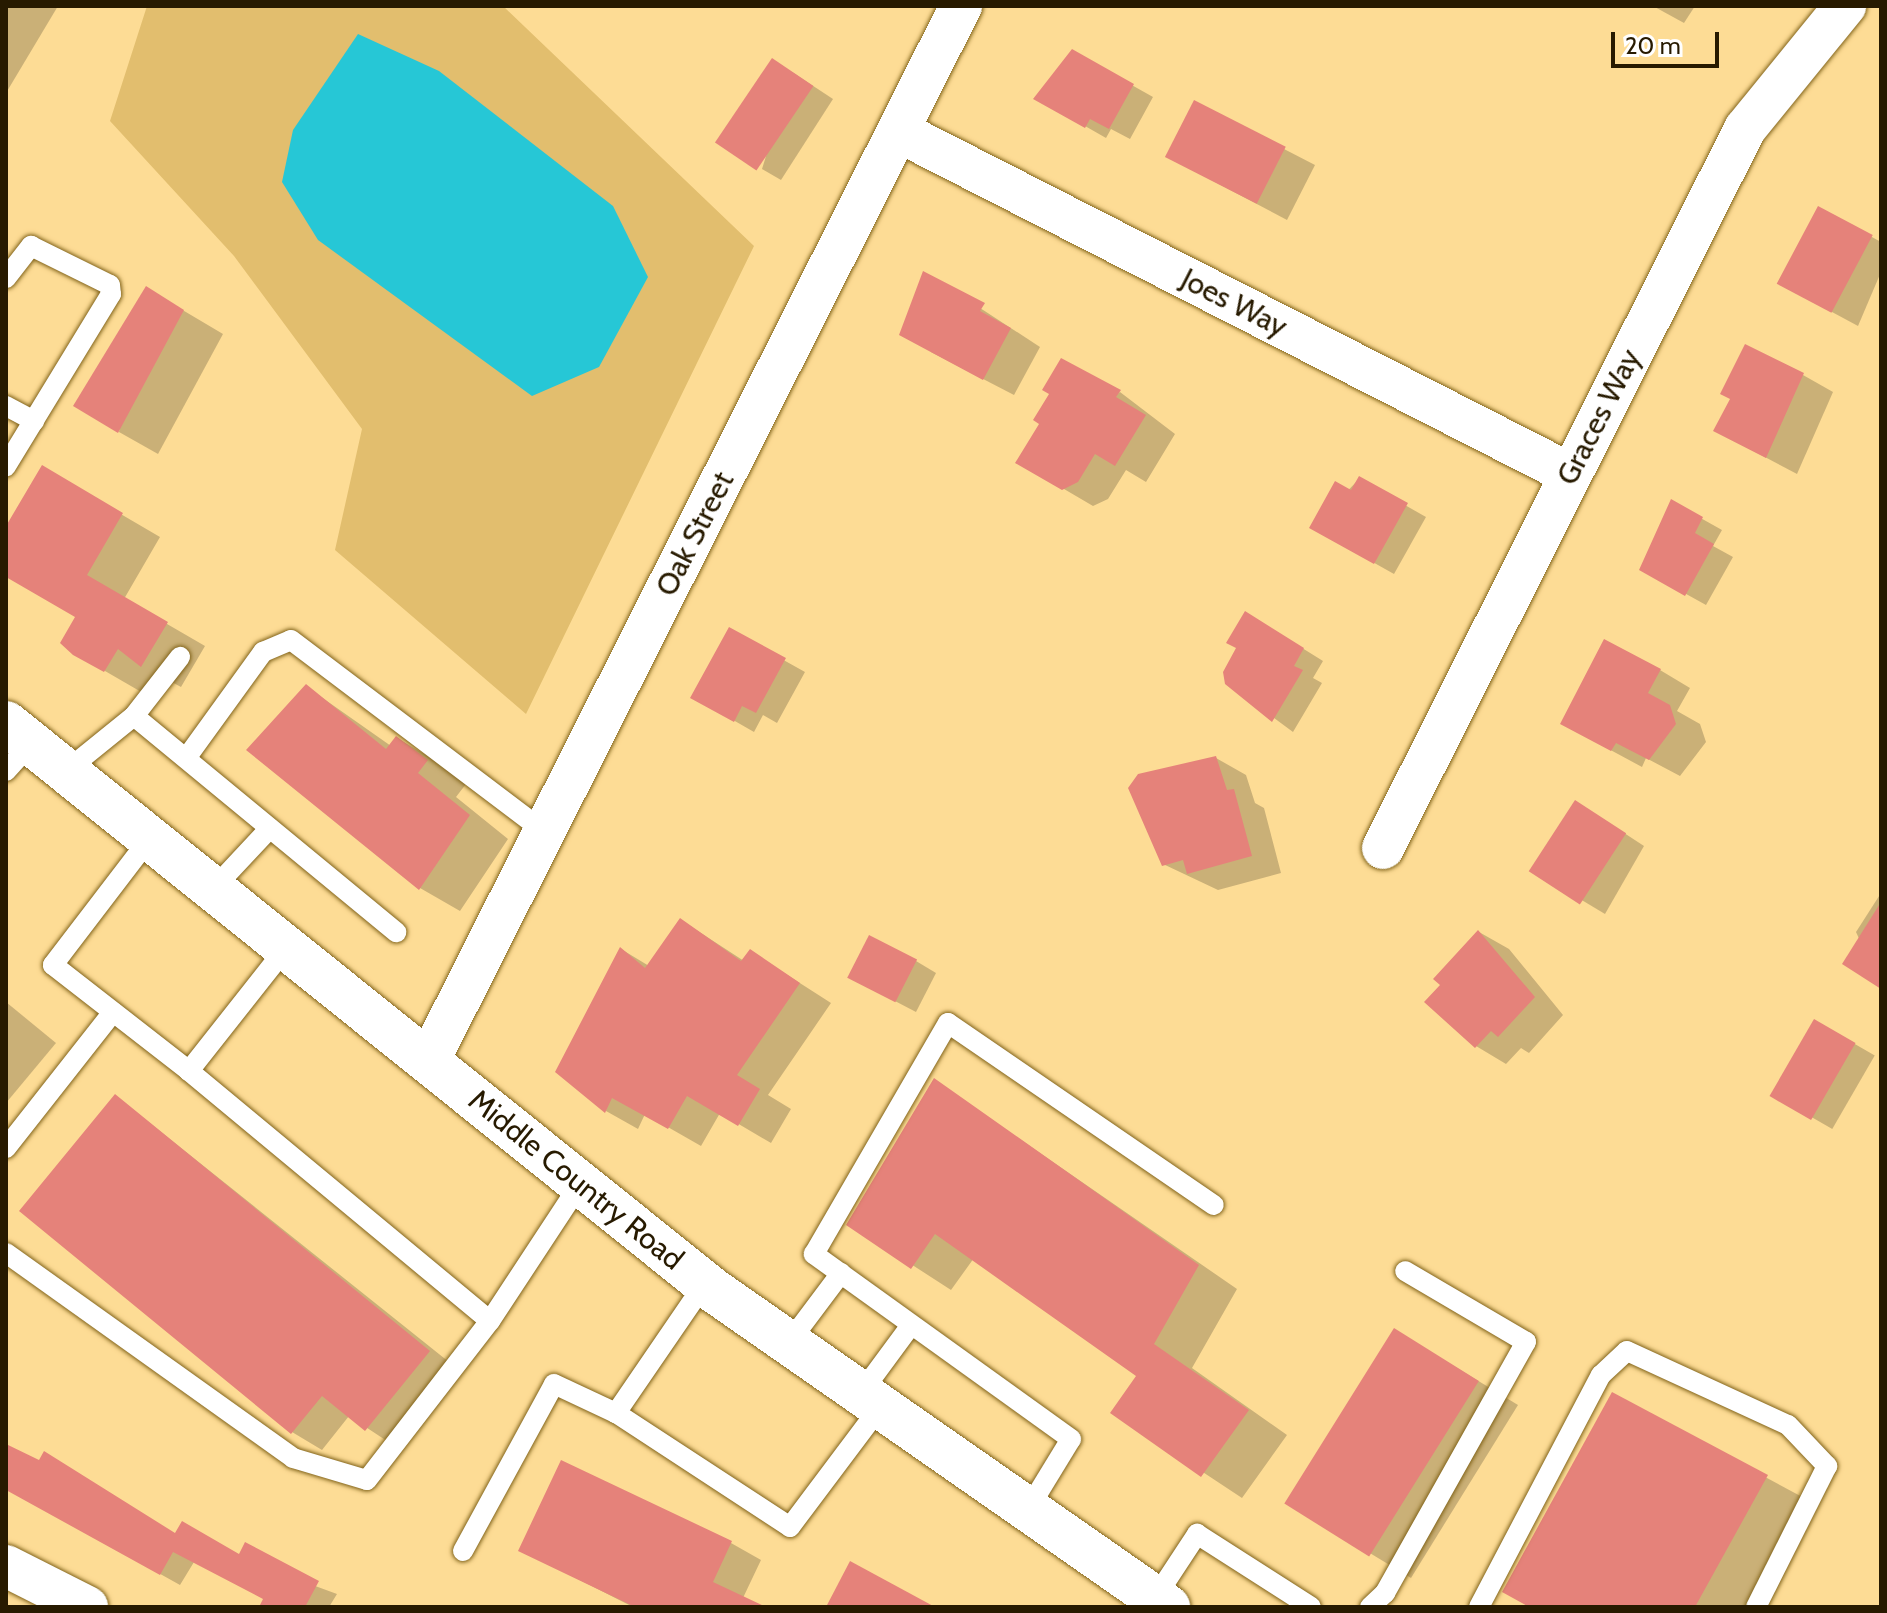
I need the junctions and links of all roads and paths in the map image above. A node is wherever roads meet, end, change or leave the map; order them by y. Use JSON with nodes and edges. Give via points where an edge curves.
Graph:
{"nodes":[{"id":1,"x":961,"y":6,"type":"edge"},
{"id":2,"x":1845,"y":6,"type":"edge"},
{"id":3,"x":898,"y":131,"type":"junction"},
{"id":4,"x":6,"y":278,"type":"edge"},
{"id":5,"x":6,"y":406,"type":"edge"},
{"id":6,"x":34,"y":421,"type":"junction"},
{"id":7,"x":6,"y":466,"type":"edge"},
{"id":8,"x":1570,"y":474,"type":"junction"},
{"id":9,"x":180,"y":657,"type":"dead end"},
{"id":10,"x":134,"y":716,"type":"junction"},
{"id":11,"x":14,"y":746,"type":"edge"},
{"id":12,"x":187,"y":757,"type":"junction"},
{"id":13,"x":66,"y":771,"type":"junction"},
{"id":14,"x":270,"y":828,"type":"junction"},
{"id":15,"x":544,"y":831,"type":"junction"},
{"id":16,"x":150,"y":838,"type":"junction"},
{"id":17,"x":1383,"y":848,"type":"dead end"},
{"id":18,"x":213,"y":889,"type":"junction"},
{"id":19,"x":396,"y":932,"type":"dead end"},
{"id":20,"x":286,"y":948,"type":"junction"},
{"id":21,"x":113,"y":1012,"type":"junction"},
{"id":22,"x":428,"y":1062,"type":"junction"},
{"id":23,"x":189,"y":1071,"type":"junction"},
{"id":24,"x":6,"y":1148,"type":"edge"},
{"id":25,"x":580,"y":1184,"type":"junction"},
{"id":26,"x":1214,"y":1205,"type":"dead end"},
{"id":27,"x":6,"y":1253,"type":"edge"},
{"id":28,"x":1405,"y":1271,"type":"dead end"},
{"id":29,"x":841,"y":1273,"type":"junction"},
{"id":30,"x":705,"y":1283,"type":"junction"},
{"id":31,"x":490,"y":1321,"type":"junction"},
{"id":32,"x":911,"y":1325,"type":"junction"},
{"id":33,"x":787,"y":1345,"type":"junction"},
{"id":34,"x":868,"y":1403,"type":"junction"},
{"id":35,"x":616,"y":1413,"type":"junction"},
{"id":36,"x":1027,"y":1511,"type":"junction"},
{"id":37,"x":463,"y":1551,"type":"dead end"},
{"id":38,"x":6,"y":1566,"type":"edge"},
{"id":39,"x":1162,"y":1603,"type":"edge"},
{"id":40,"x":83,"y":1606,"type":"edge"},
{"id":41,"x":1311,"y":1607,"type":"edge"},
{"id":42,"x":1370,"y":1607,"type":"edge"},
{"id":43,"x":1479,"y":1607,"type":"edge"},
{"id":44,"x":1756,"y":1607,"type":"edge"}],
"edges":[{"from":1,"to":3,"type":"street","name":"Oak Street"},
{"from":2,"to":8,"type":"street","name":"Graces Way","via":[[1745,129]]},
{"from":3,"to":8,"type":"street","name":"Joes Way"},
{"from":3,"to":15,"type":"street","name":"Oak Street"},
{"from":4,"to":6,"type":"lane","via":[[31,246],[110,285]]},
{"from":5,"to":6,"type":"lane"},
{"from":6,"to":7,"type":"lane"},
{"from":8,"to":17,"type":"street","name":"Graces Way"},
{"from":9,"to":10,"type":"lane"},
{"from":10,"to":12,"type":"lane"},
{"from":10,"to":13,"type":"lane"},
{"from":11,"to":13,"type":"main road","name":"Middle Country Road"},
{"from":12,"to":14,"type":"lane"},
{"from":12,"to":15,"type":"lane","via":[[263,652],[273,642],[291,640]]},
{"from":13,"to":16,"type":"main road","name":"Middle Country Road"},
{"from":14,"to":18,"type":"lane"},
{"from":14,"to":19,"type":"lane"},
{"from":15,"to":22,"type":"street","name":"Oak Street"},
{"from":16,"to":18,"type":"main road","name":"Middle Country Road"},
{"from":16,"to":21,"type":"lane","via":[[53,965]]},
{"from":18,"to":20,"type":"main road","name":"Middle Country Road"},
{"from":20,"to":22,"type":"main road","name":"Middle Country Road"},
{"from":20,"to":23,"type":"lane"},
{"from":21,"to":23,"type":"lane"},
{"from":21,"to":24,"type":"lane"},
{"from":22,"to":25,"type":"main road","name":"Middle Country Road"},
{"from":23,"to":31,"type":"lane"},
{"from":25,"to":30,"type":"main road","name":"Middle Country Road"},
{"from":25,"to":31,"type":"lane"},
{"from":26,"to":29,"type":"lane","via":[[948,1023],[814,1254]]},
{"from":27,"to":31,"type":"lane","via":[[293,1458],[367,1480]]},
{"from":28,"to":42,"type":"lane","via":[[1526,1342],[1385,1593]]},
{"from":29,"to":32,"type":"lane"},
{"from":29,"to":33,"type":"lane"},
{"from":30,"to":33,"type":"main road","name":"Middle Country Road"},
{"from":30,"to":35,"type":"lane"},
{"from":32,"to":34,"type":"lane"},
{"from":32,"to":36,"type":"lane","via":[[1071,1439]]},
{"from":33,"to":34,"type":"main road","name":"Middle Country Road"},
{"from":34,"to":35,"type":"lane","via":[[790,1527]]},
{"from":34,"to":36,"type":"main road","name":"Middle Country Road"},
{"from":35,"to":37,"type":"lane","via":[[554,1384]]},
{"from":36,"to":39,"type":"main road","name":"Middle Country Road"},
{"from":38,"to":40,"type":"street"},
{"from":39,"to":41,"type":"lane","via":[[1197,1534]]},
{"from":43,"to":44,"type":"lane","via":[[1601,1375],[1627,1351],[1788,1425],[1827,1466]]}]}
